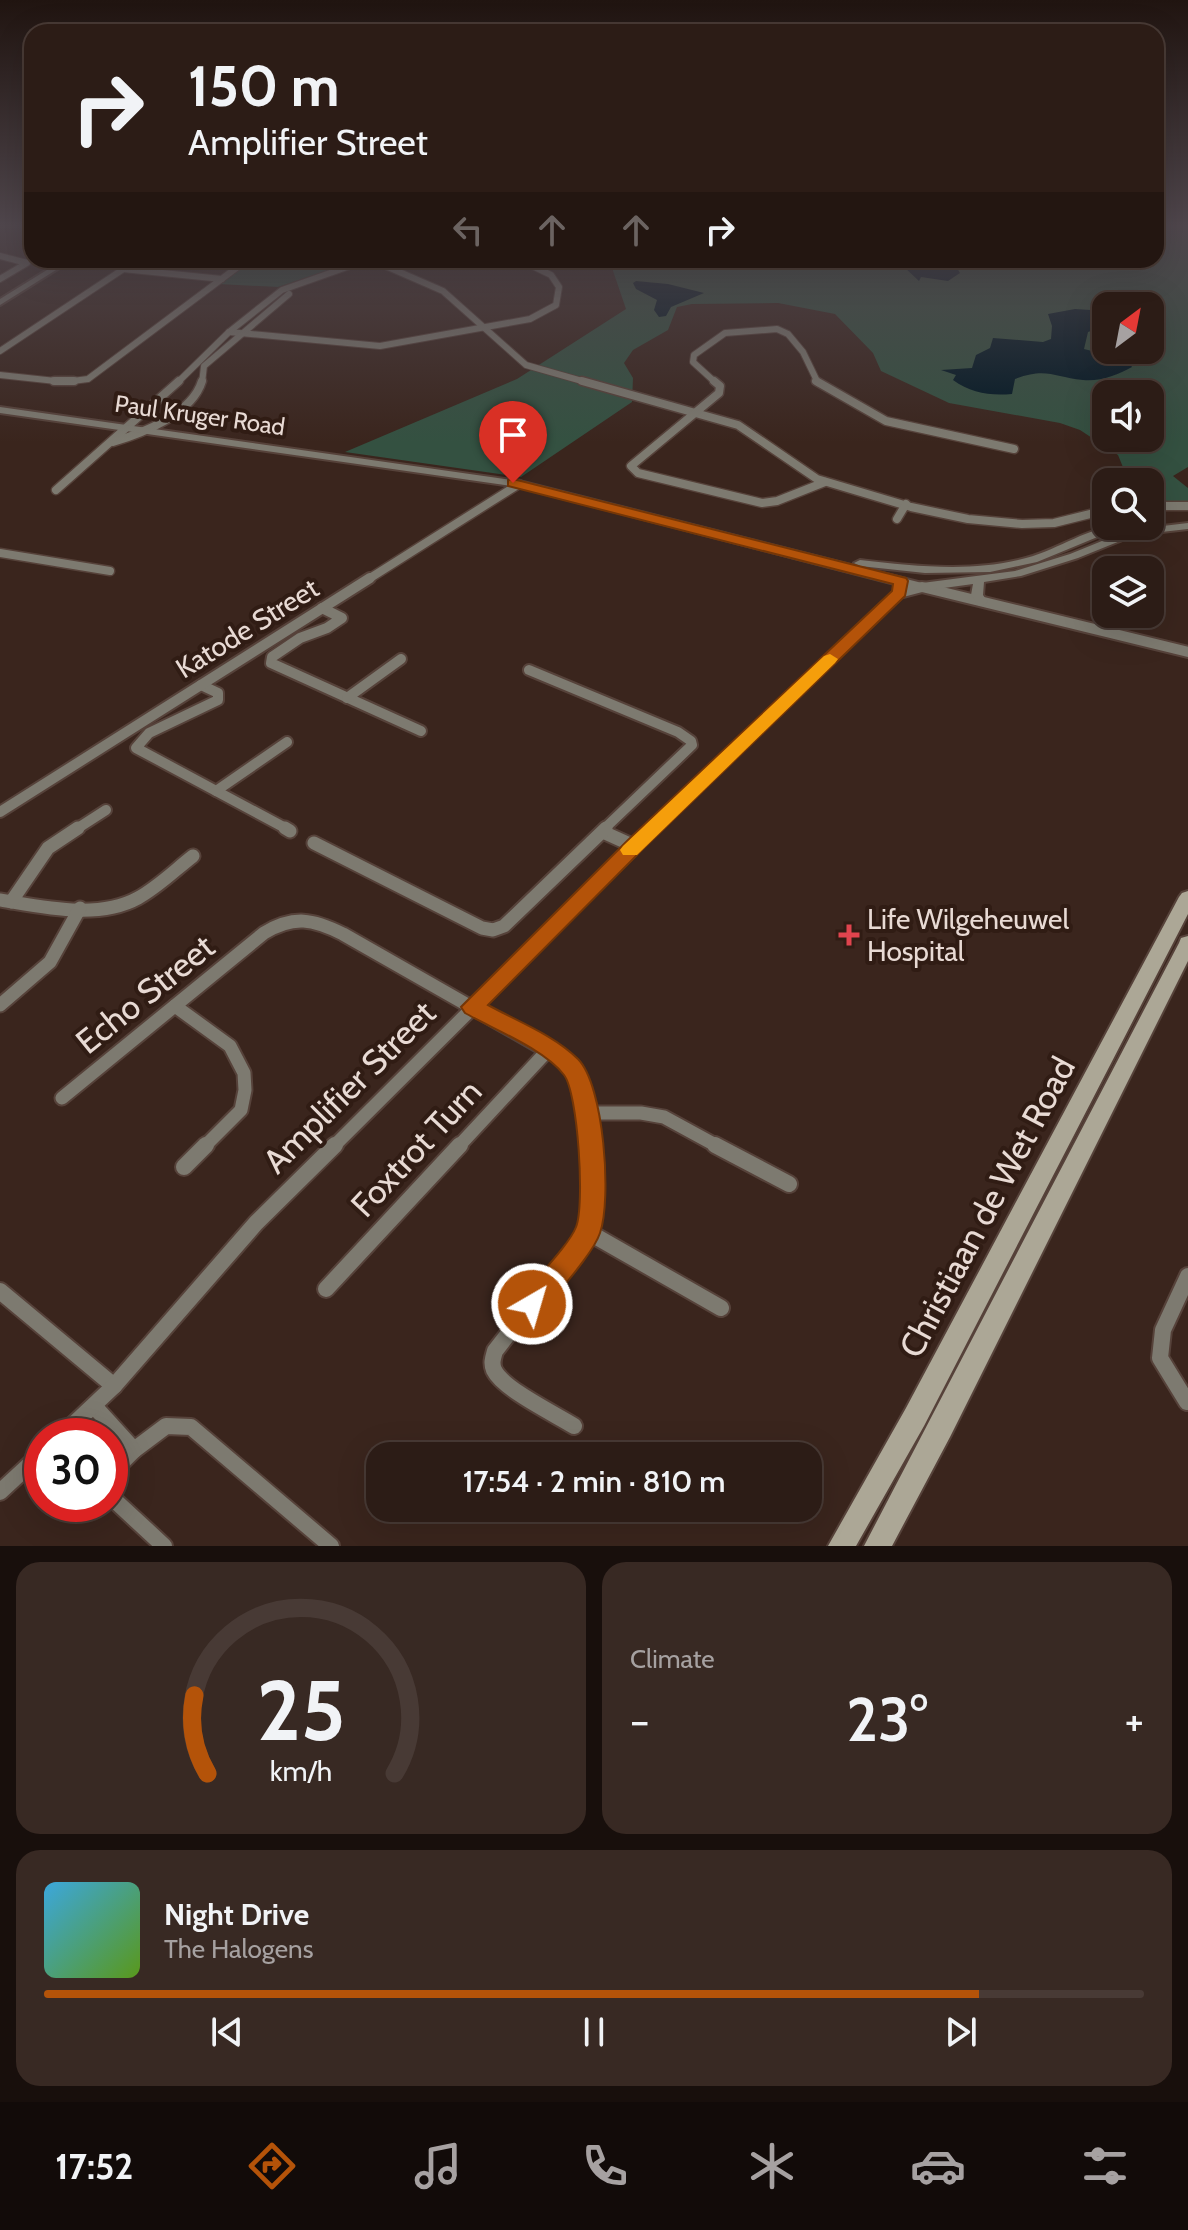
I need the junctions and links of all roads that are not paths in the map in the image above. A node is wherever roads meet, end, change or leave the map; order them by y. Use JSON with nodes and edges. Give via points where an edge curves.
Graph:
{"nodes":[{"id":1,"x":79,"y":298,"type":"edge"},
{"id":2,"x":196,"y":298,"type":"edge"},
{"id":3,"x":272,"y":298,"type":"edge"},
{"id":4,"x":285,"y":298,"type":"edge"},
{"id":5,"x":450,"y":298,"type":"edge"},
{"id":6,"x":557,"y":298,"type":"edge"},
{"id":7,"x":483,"y":327,"type":"junction"},
{"id":8,"x":229,"y":332,"type":"junction"},
{"id":9,"x":242,"y":333,"type":"junction"},
{"id":10,"x":0,"y":351,"type":"edge"},
{"id":11,"x":0,"y":375,"type":"edge"},
{"id":12,"x":0,"y":412,"type":"edge"},
{"id":13,"x":693,"y":412,"type":"junction"},
{"id":14,"x":145,"y":430,"type":"junction"},
{"id":15,"x":123,"y":435,"type":"junction"},
{"id":16,"x":1014,"y":449,"type":"dead end"},
{"id":17,"x":395,"y":465,"type":"junction"},
{"id":18,"x":825,"y":482,"type":"junction"},
{"id":19,"x":519,"y":484,"type":"junction"},
{"id":20,"x":56,"y":490,"type":"dead end"},
{"id":21,"x":906,"y":504,"type":"junction"},
{"id":22,"x":1164,"y":506,"type":"edge"},
{"id":23,"x":1188,"y":506,"type":"edge"},
{"id":24,"x":1092,"y":514,"type":"edge"},
{"id":25,"x":897,"y":519,"type":"dead end"},
{"id":26,"x":1164,"y":523,"type":"edge"},
{"id":27,"x":1188,"y":525,"type":"edge"},
{"id":28,"x":1092,"y":534,"type":"edge"},
{"id":29,"x":0,"y":553,"type":"edge"},
{"id":30,"x":825,"y":561,"type":"junction"},
{"id":31,"x":928,"y":570,"type":"junction"},
{"id":32,"x":110,"y":571,"type":"dead end"},
{"id":33,"x":979,"y":579,"type":"junction"},
{"id":34,"x":900,"y":587,"type":"junction"},
{"id":35,"x":922,"y":587,"type":"junction"},
{"id":36,"x":982,"y":602,"type":"junction"},
{"id":37,"x":322,"y":608,"type":"junction"},
{"id":38,"x":1188,"y":652,"type":"edge"},
{"id":39,"x":401,"y":659,"type":"dead end"},
{"id":40,"x":529,"y":670,"type":"dead end"},
{"id":41,"x":201,"y":685,"type":"junction"},
{"id":42,"x":347,"y":698,"type":"junction"},
{"id":43,"x":421,"y":731,"type":"dead end"},
{"id":44,"x":287,"y":742,"type":"dead end"},
{"id":45,"x":216,"y":791,"type":"junction"},
{"id":46,"x":106,"y":810,"type":"dead end"},
{"id":47,"x":0,"y":812,"type":"edge"},
{"id":48,"x":290,"y":831,"type":"dead end"},
{"id":49,"x":603,"y":832,"type":"junction"},
{"id":50,"x":314,"y":843,"type":"dead end"},
{"id":51,"x":634,"y":846,"type":"junction"},
{"id":52,"x":193,"y":856,"type":"dead end"},
{"id":53,"x":1188,"y":897,"type":"edge"},
{"id":54,"x":6,"y":901,"type":"edge"},
{"id":55,"x":80,"y":908,"type":"junction"},
{"id":56,"x":1188,"y":943,"type":"edge"},
{"id":57,"x":0,"y":1005,"type":"edge"},
{"id":58,"x":175,"y":1006,"type":"junction"},
{"id":59,"x":472,"y":1007,"type":"junction"},
{"id":60,"x":549,"y":1049,"type":"junction"},
{"id":61,"x":62,"y":1098,"type":"dead end"},
{"id":62,"x":587,"y":1113,"type":"junction"},
{"id":63,"x":184,"y":1167,"type":"dead end"},
{"id":64,"x":789,"y":1184,"type":"dead end"},
{"id":65,"x":588,"y":1232,"type":"junction"},
{"id":66,"x":1188,"y":1276,"type":"edge"},
{"id":67,"x":326,"y":1289,"type":"dead end"},
{"id":68,"x":0,"y":1291,"type":"edge"},
{"id":69,"x":721,"y":1308,"type":"dead end"},
{"id":70,"x":114,"y":1386,"type":"junction"},
{"id":71,"x":1187,"y":1402,"type":"edge"},
{"id":72,"x":94,"y":1406,"type":"junction"},
{"id":73,"x":81,"y":1418,"type":"edge"},
{"id":74,"x":574,"y":1426,"type":"dead end"},
{"id":75,"x":134,"y":1450,"type":"junction"},
{"id":76,"x":128,"y":1456,"type":"edge"},
{"id":77,"x":24,"y":1470,"type":"edge"},
{"id":78,"x":0,"y":1492,"type":"edge"},
{"id":79,"x":128,"y":1513,"type":"edge"},
{"id":80,"x":164,"y":1546,"type":"edge"},
{"id":81,"x":331,"y":1546,"type":"edge"},
{"id":82,"x":841,"y":1546,"type":"edge"},
{"id":83,"x":877,"y":1546,"type":"edge"}],
"edges":[{"from":1,"to":10,"type":"street"},
{"from":2,"to":11,"type":"street","via":[[88,379],[65,382]]},
{"from":3,"to":8,"type":"street"},
{"from":4,"to":9,"type":"street"},
{"from":5,"to":7,"type":"street"},
{"from":6,"to":7,"type":"street","via":[[539,316]]},
{"from":7,"to":9,"type":"street","via":[[371,346]]},
{"from":7,"to":13,"type":"street","via":[[534,369]]},
{"from":8,"to":9,"type":"street"},
{"from":8,"to":15,"type":"street"},
{"from":9,"to":14,"type":"street","via":[[204,366],[196,395]]},
{"from":12,"to":15,"type":"street","name":"Paul Kruger Road"},
{"from":13,"to":16,"type":"street","via":[[721,390],[693,362],[694,355],[725,333],[774,328],[802,350],[817,382],[886,421]]},
{"from":13,"to":18,"type":"street","via":[[743,428]]},
{"from":13,"to":18,"type":"street","via":[[691,419],[635,461],[633,470],[762,503]]},
{"from":14,"to":15,"type":"street","name":"Paul Kruger Road"},
{"from":14,"to":17,"type":"street","name":"Paul Kruger Road"},
{"from":15,"to":17,"type":"street","name":"Paul Kruger Road","via":[[244,453]]},
{"from":15,"to":20,"type":"street"},
{"from":17,"to":19,"type":"street","name":"Paul Kruger Road"},
{"from":18,"to":21,"type":"street"},
{"from":19,"to":30,"type":"street","name":"Paul Kruger Road"},
{"from":19,"to":37,"type":"street","name":"Katode Street"},
{"from":21,"to":24,"type":"street","via":[[1023,525]]},
{"from":21,"to":25,"type":"street"},
{"from":22,"to":23,"type":"street"},
{"from":26,"to":27,"type":"street"},
{"from":27,"to":33,"type":"street","via":[[1133,532],[1037,569]]},
{"from":28,"to":31,"type":"street","name":"Amplifier Street","via":[[1012,565]]},
{"from":29,"to":32,"type":"street"},
{"from":30,"to":31,"type":"street"},
{"from":30,"to":34,"type":"street","name":"Paul Kruger Road"},
{"from":31,"to":34,"type":"street","name":"Amplifier Street"},
{"from":33,"to":35,"type":"street"},
{"from":33,"to":36,"type":"street","via":[[977,595]]},
{"from":34,"to":35,"type":"street","name":"Paul Kruger Road"},
{"from":34,"to":51,"type":"street","name":"Amplifier Street"},
{"from":35,"to":36,"type":"street","name":"Paul Kruger Road"},
{"from":36,"to":38,"type":"street","name":"Paul Kruger Road"},
{"from":37,"to":41,"type":"street","name":"Katode Street"},
{"from":37,"to":42,"type":"street","via":[[341,620],[300,638],[270,661]]},
{"from":39,"to":42,"type":"street"},
{"from":40,"to":49,"type":"street","via":[[691,741],[689,750]]},
{"from":41,"to":45,"type":"street","via":[[218,693],[218,700],[172,720],[135,747]]},
{"from":41,"to":47,"type":"street","name":"Katode Street"},
{"from":42,"to":43,"type":"street"},
{"from":44,"to":45,"type":"street"},
{"from":45,"to":48,"type":"street"},
{"from":46,"to":54,"type":"street","via":[[48,848]]},
{"from":49,"to":50,"type":"street","via":[[517,915],[493,930]]},
{"from":49,"to":51,"type":"street"},
{"from":51,"to":59,"type":"street","name":"Amplifier Street"},
{"from":52,"to":55,"type":"street","via":[[131,902]]},
{"from":53,"to":82,"type":"main road","name":"Christiaan de Wet Road","via":[[915,1417]]},
{"from":54,"to":55,"type":"street"},
{"from":55,"to":57,"type":"street","via":[[45,968]]},
{"from":56,"to":83,"type":"main road","name":"Christiaan de Wet Road"},
{"from":58,"to":59,"type":"street","name":"Echo Street","via":[[264,933],[288,919],[313,919]]},
{"from":58,"to":61,"type":"street","name":"Echo Street"},
{"from":58,"to":63,"type":"street","via":[[232,1045],[243,1069],[241,1110]]},
{"from":59,"to":60,"type":"street","name":"Echo Street"},
{"from":59,"to":70,"type":"street","name":"Amplifier Street","via":[[256,1223]]},
{"from":60,"to":62,"type":"street","name":"Echo Street","via":[[578,1075]]},
{"from":60,"to":67,"type":"street","name":"Foxtrot Turn"},
{"from":62,"to":64,"type":"street","via":[[664,1117]]},
{"from":62,"to":65,"type":"street","name":"Echo Street","via":[[593,1204]]},
{"from":65,"to":69,"type":"street"},
{"from":65,"to":74,"type":"street","via":[[492,1358],[496,1376]]},
{"from":66,"to":71,"type":"street","via":[[1163,1330],[1160,1358]]},
{"from":68,"to":70,"type":"street"},
{"from":70,"to":72,"type":"street","name":"Amplifier Street"},
{"from":72,"to":73,"type":"street","name":"Amplifier Street"},
{"from":72,"to":75,"type":"street"},
{"from":75,"to":76,"type":"street"},
{"from":75,"to":81,"type":"street","via":[[164,1425],[191,1427]]},
{"from":77,"to":78,"type":"street"},
{"from":79,"to":80,"type":"street"}]}
